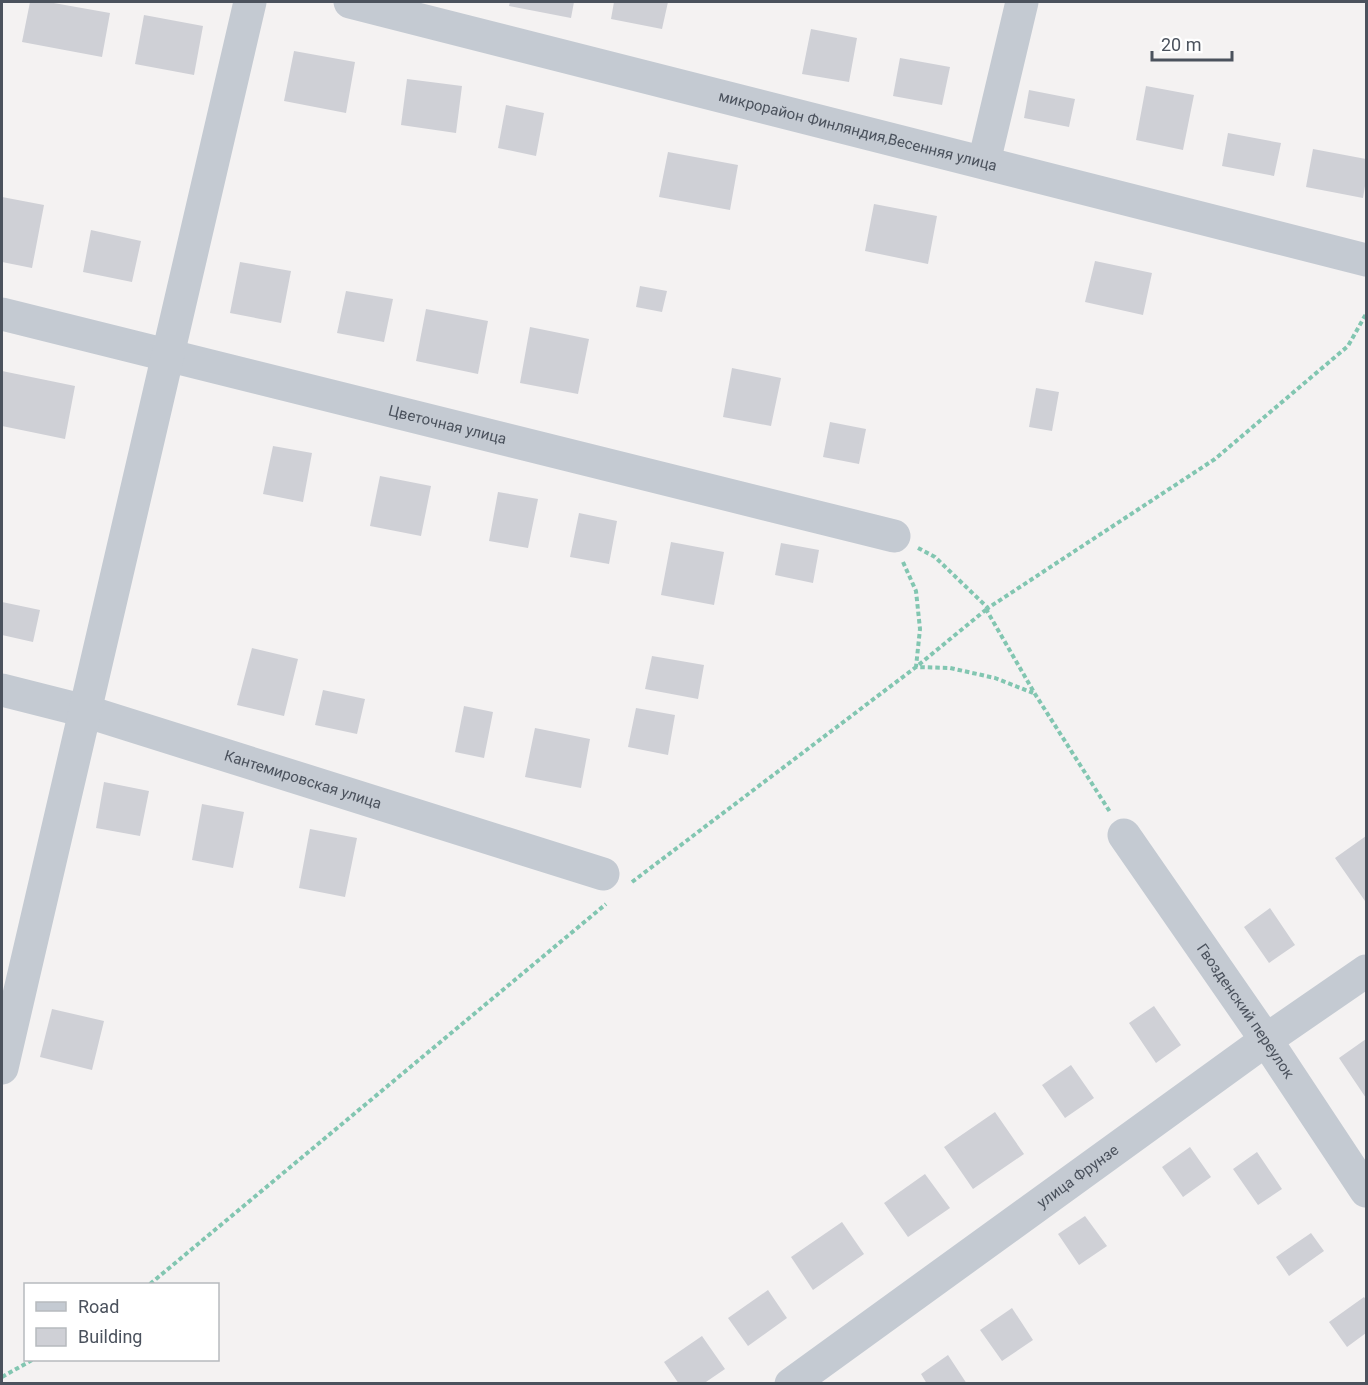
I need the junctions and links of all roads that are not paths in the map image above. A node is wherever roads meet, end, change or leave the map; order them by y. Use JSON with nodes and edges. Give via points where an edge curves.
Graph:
{"nodes":[{"id":1,"x":250,"y":2,"type":"edge"},
{"id":2,"x":350,"y":2,"type":"edge"},
{"id":3,"x":1022,"y":2,"type":"edge"},
{"id":4,"x":984,"y":162,"type":"junction"},
{"id":5,"x":1366,"y":260,"type":"edge"},
{"id":6,"x":2,"y":314,"type":"edge"},
{"id":7,"x":167,"y":356,"type":"junction"},
{"id":8,"x":894,"y":536,"type":"road end"},
{"id":9,"x":2,"y":690,"type":"edge"},
{"id":10,"x":85,"y":711,"type":"junction"},
{"id":11,"x":1124,"y":835,"type":"road end"},
{"id":12,"x":608,"y":886,"type":"road end"},
{"id":13,"x":1366,"y":971,"type":"edge"},
{"id":14,"x":1266,"y":1040,"type":"junction"},
{"id":15,"x":2,"y":1068,"type":"edge"},
{"id":16,"x":1366,"y":1191,"type":"edge"},
{"id":17,"x":791,"y":1383,"type":"edge"}],
"edges":[{"from":1,"to":7,"type":"street"},
{"from":2,"to":4,"type":"street","name":"микрорайон Финляндия,Весенняя улица"},
{"from":3,"to":4,"type":"street"},
{"from":4,"to":5,"type":"street","name":"микрорайон Финляндия,Весенняя улица"},
{"from":6,"to":7,"type":"street","name":"Цветочная улица"},
{"from":7,"to":8,"type":"street","name":"Цветочная улица"},
{"from":7,"to":10,"type":"street"},
{"from":9,"to":10,"type":"street","name":"Кантемировская улица"},
{"from":10,"to":12,"type":"street","name":"Кантемировская улица"},
{"from":10,"to":15,"type":"street"},
{"from":11,"to":14,"type":"street","name":"Гвозденский переулок"},
{"from":13,"to":14,"type":"street","name":"улица Фрунзе"},
{"from":14,"to":16,"type":"street","name":"Гвозденский переулок"},
{"from":14,"to":17,"type":"street","name":"улица Фрунзе"}]}
